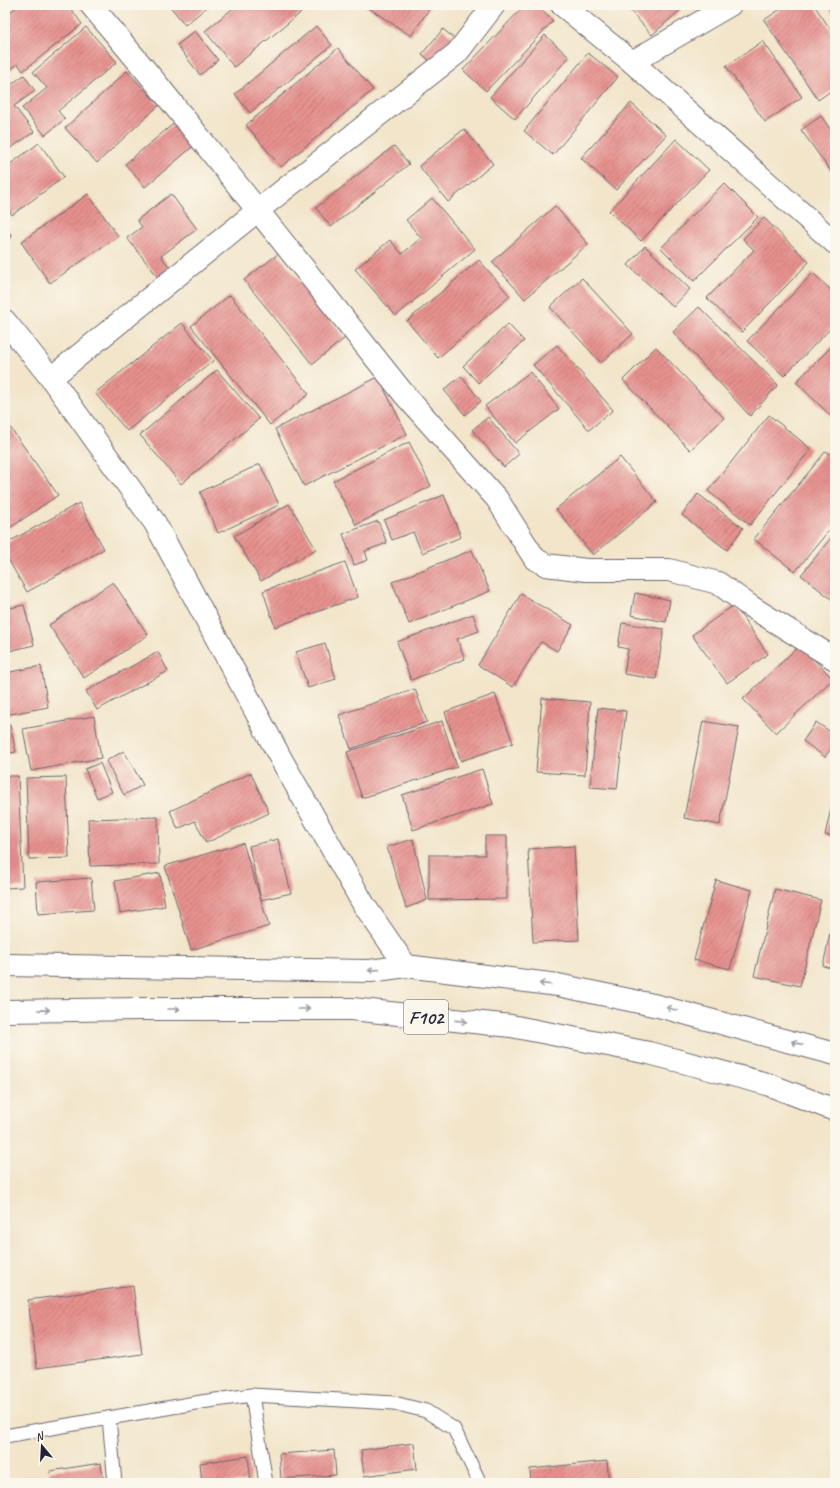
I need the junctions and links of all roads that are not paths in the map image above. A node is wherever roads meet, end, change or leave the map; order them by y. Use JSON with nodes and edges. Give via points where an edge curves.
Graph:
{"nodes":[{"id":1,"x":91,"y":5,"type":"edge"},
{"id":2,"x":494,"y":5,"type":"edge"},
{"id":3,"x":562,"y":5,"type":"edge"},
{"id":4,"x":730,"y":5,"type":"edge"},
{"id":5,"x":632,"y":62,"type":"junction"},
{"id":6,"x":257,"y":211,"type":"junction"},
{"id":7,"x":835,"y":243,"type":"edge"},
{"id":8,"x":5,"y":321,"type":"edge"},
{"id":9,"x":51,"y":378,"type":"junction"},
{"id":10,"x":835,"y":660,"type":"edge"},
{"id":11,"x":5,"y":965,"type":"edge"},
{"id":12,"x":406,"y":966,"type":"junction"},
{"id":13,"x":5,"y":1011,"type":"edge"},
{"id":14,"x":835,"y":1054,"type":"edge"},
{"id":15,"x":835,"y":1110,"type":"edge"},
{"id":16,"x":252,"y":1395,"type":"junction"},
{"id":17,"x":109,"y":1418,"type":"junction"},
{"id":18,"x":5,"y":1436,"type":"edge"},
{"id":19,"x":116,"y":1483,"type":"edge"},
{"id":20,"x":266,"y":1483,"type":"edge"},
{"id":21,"x":480,"y":1483,"type":"edge"}],
"edges":[{"from":1,"to":6,"type":"street"},
{"from":2,"to":6,"type":"street","via":[[457,54]]},
{"from":3,"to":5,"type":"street"},
{"from":4,"to":5,"type":"street"},
{"from":5,"to":7,"type":"street"},
{"from":6,"to":9,"type":"street"},
{"from":6,"to":10,"type":"street","via":[[404,394],[497,499],[535,559],[546,565],[586,570],[669,570],[718,583]]},
{"from":8,"to":9,"type":"street"},
{"from":9,"to":12,"type":"street","via":[[155,523],[281,759],[364,905]]},
{"from":12,"to":11,"type":"street","number":"F102","one_way":true,"via":[[370,971]]},
{"from":14,"to":12,"type":"street","number":"F102","one_way":true,"via":[[658,1006],[566,987]]},
{"from":13,"to":15,"type":"street","number":"F102","one_way":true,"via":[[352,1009],[511,1026],[649,1054],[767,1084]]},
{"from":16,"to":17,"type":"lane"},
{"from":16,"to":20,"type":"lane"},
{"from":16,"to":21,"type":"lane","via":[[394,1402],[426,1411],[454,1429]]},
{"from":17,"to":18,"type":"lane"},
{"from":17,"to":19,"type":"lane"}]}
